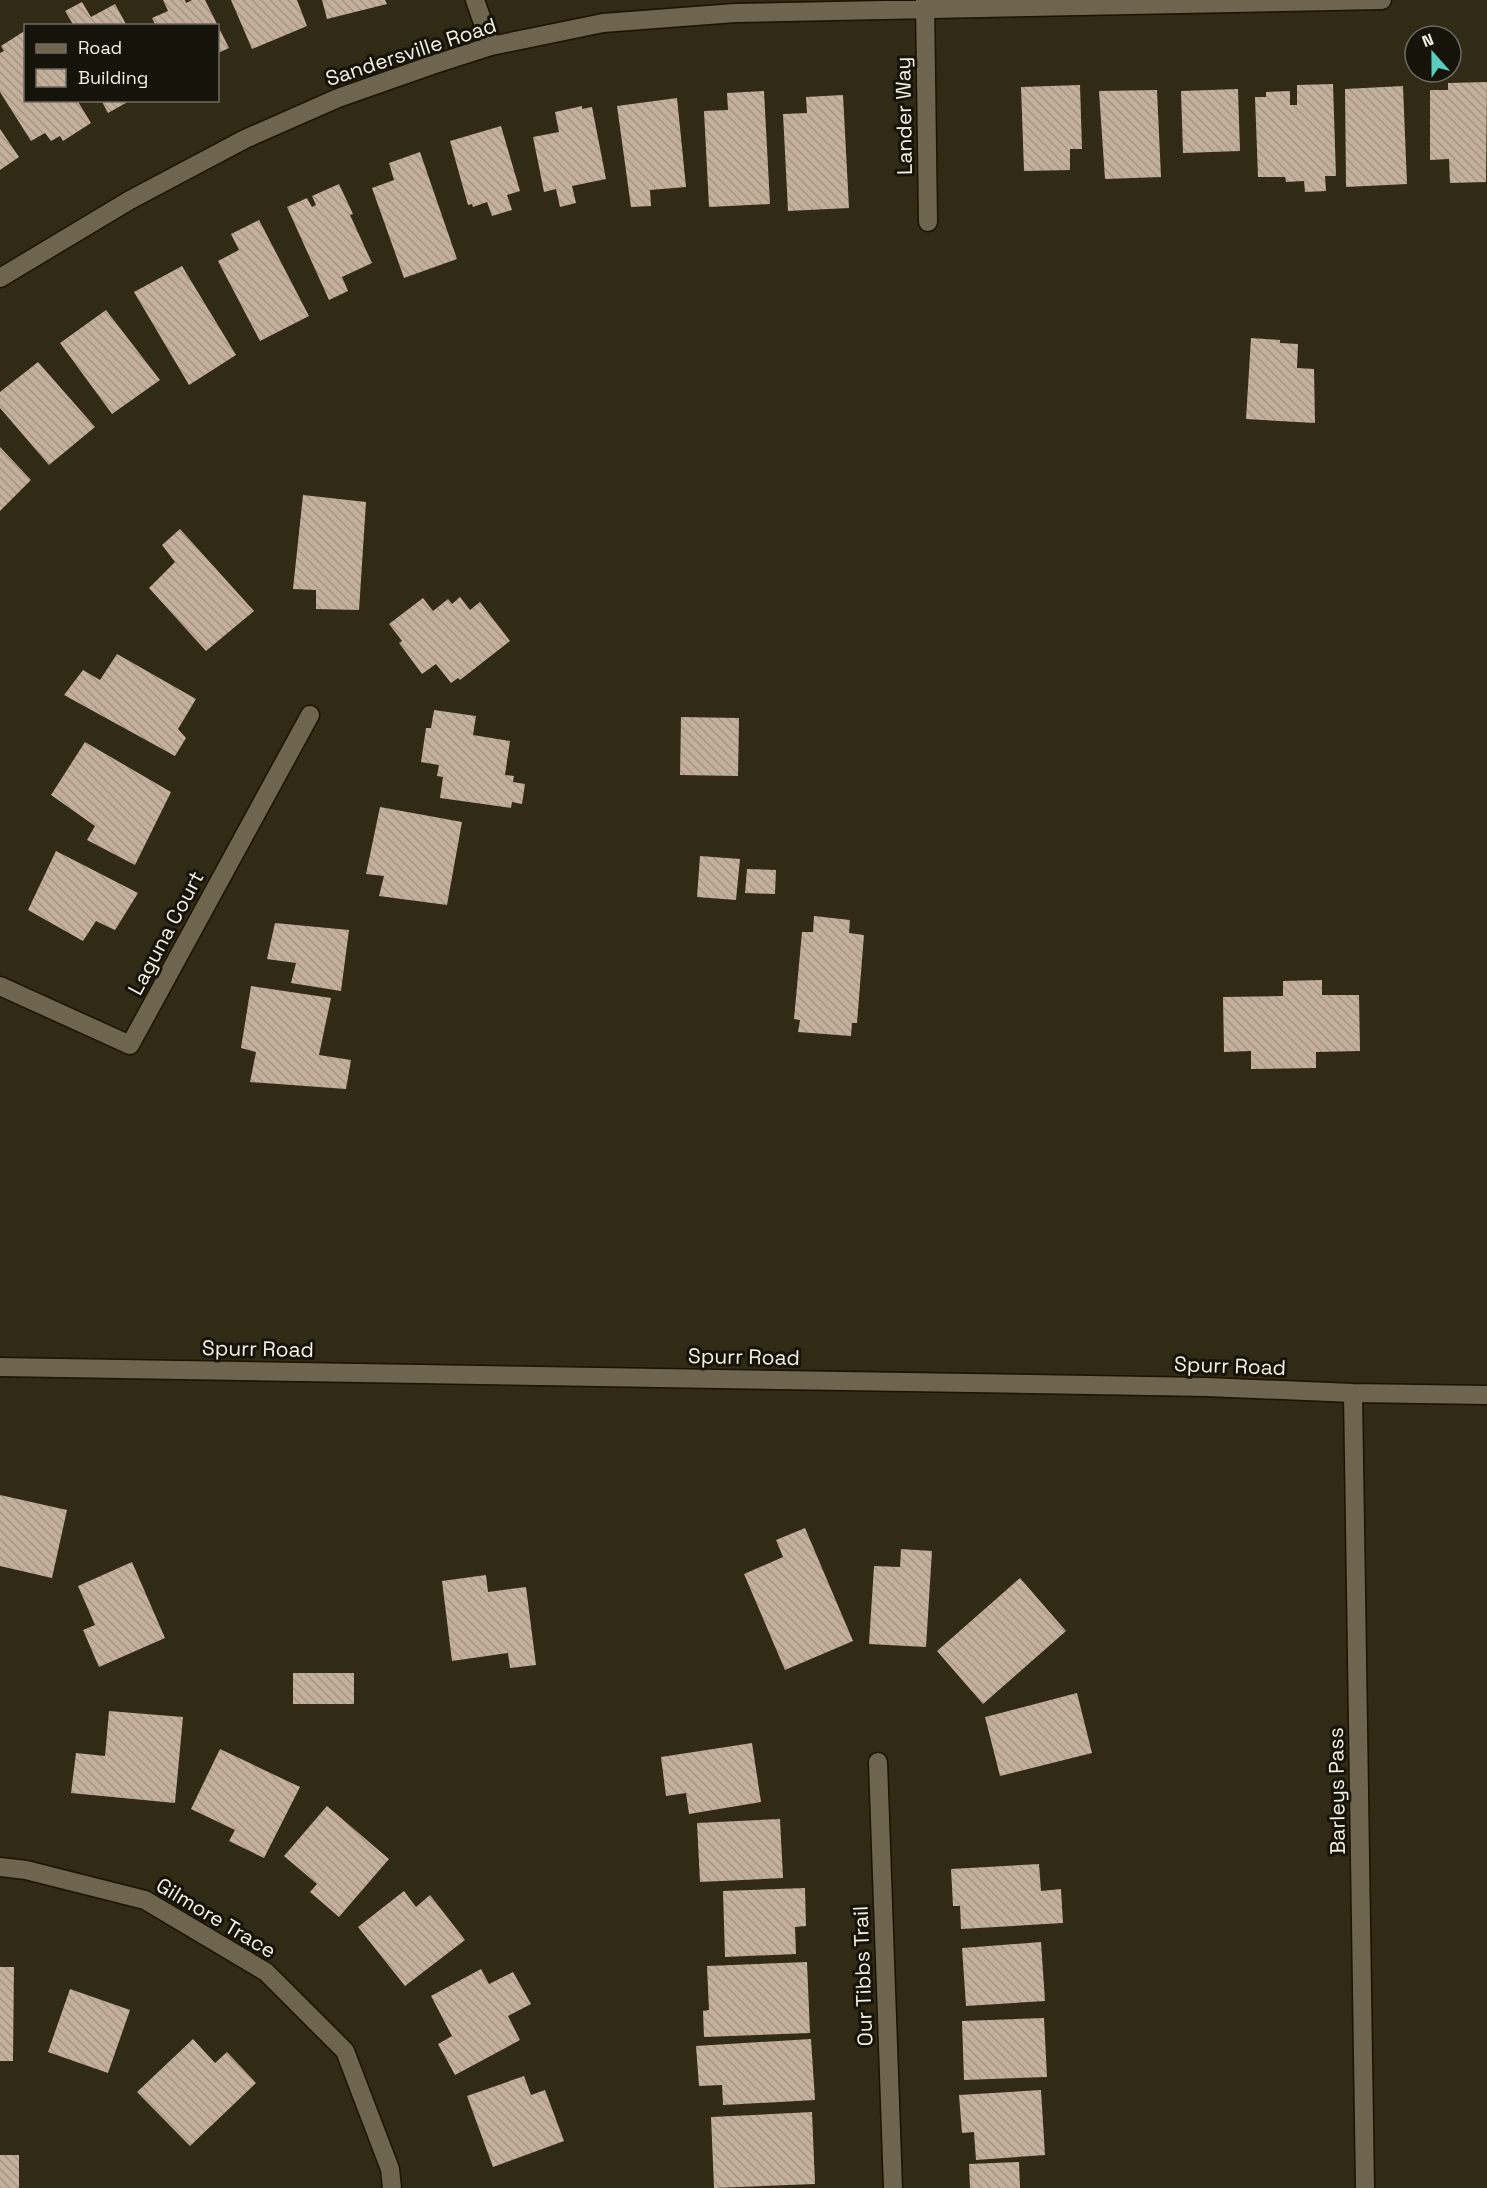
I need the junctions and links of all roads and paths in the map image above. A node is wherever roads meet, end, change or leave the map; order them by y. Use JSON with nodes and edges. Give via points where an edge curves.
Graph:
{"nodes":[{"id":1,"x":475,"y":0,"type":"edge"},
{"id":2,"x":1382,"y":0,"type":"edge"},
{"id":3,"x":925,"y":4,"type":"edge"},
{"id":4,"x":491,"y":46,"type":"junction"},
{"id":5,"x":928,"y":222,"type":"dead end"},
{"id":6,"x":0,"y":278,"type":"edge"},
{"id":7,"x":310,"y":716,"type":"dead end"},
{"id":8,"x":0,"y":986,"type":"edge"},
{"id":9,"x":0,"y":1367,"type":"edge"},
{"id":10,"x":1353,"y":1393,"type":"junction"},
{"id":11,"x":1487,"y":1395,"type":"edge"},
{"id":12,"x":878,"y":1762,"type":"dead end"},
{"id":13,"x":0,"y":1868,"type":"edge"},
{"id":14,"x":392,"y":2188,"type":"edge"},
{"id":15,"x":893,"y":2188,"type":"edge"},
{"id":16,"x":1365,"y":2188,"type":"edge"}],
"edges":[{"from":1,"to":4,"type":"street"},
{"from":2,"to":3,"type":"street","name":"Sandersville Road"},
{"from":3,"to":4,"type":"street","name":"Sandersville Road","via":[[603,23]]},
{"from":3,"to":5,"type":"street","name":"Lander Way"},
{"from":4,"to":6,"type":"street","name":"Sandersville Road","via":[[339,98],[245,139],[130,200]]},
{"from":7,"to":8,"type":"street","name":"Laguna Court","via":[[130,1046]]},
{"from":9,"to":10,"type":"street","name":"Spurr Road"},
{"from":10,"to":11,"type":"street","name":"Spurr Road"},
{"from":10,"to":16,"type":"street","name":"Barleys Pass"},
{"from":12,"to":15,"type":"street","name":"Our Tibbs Trail"},
{"from":13,"to":14,"type":"street","name":"Gilmore Trace","via":[[26,1870],[146,1900],[266,1972],[345,2051],[390,2169]]}]}
